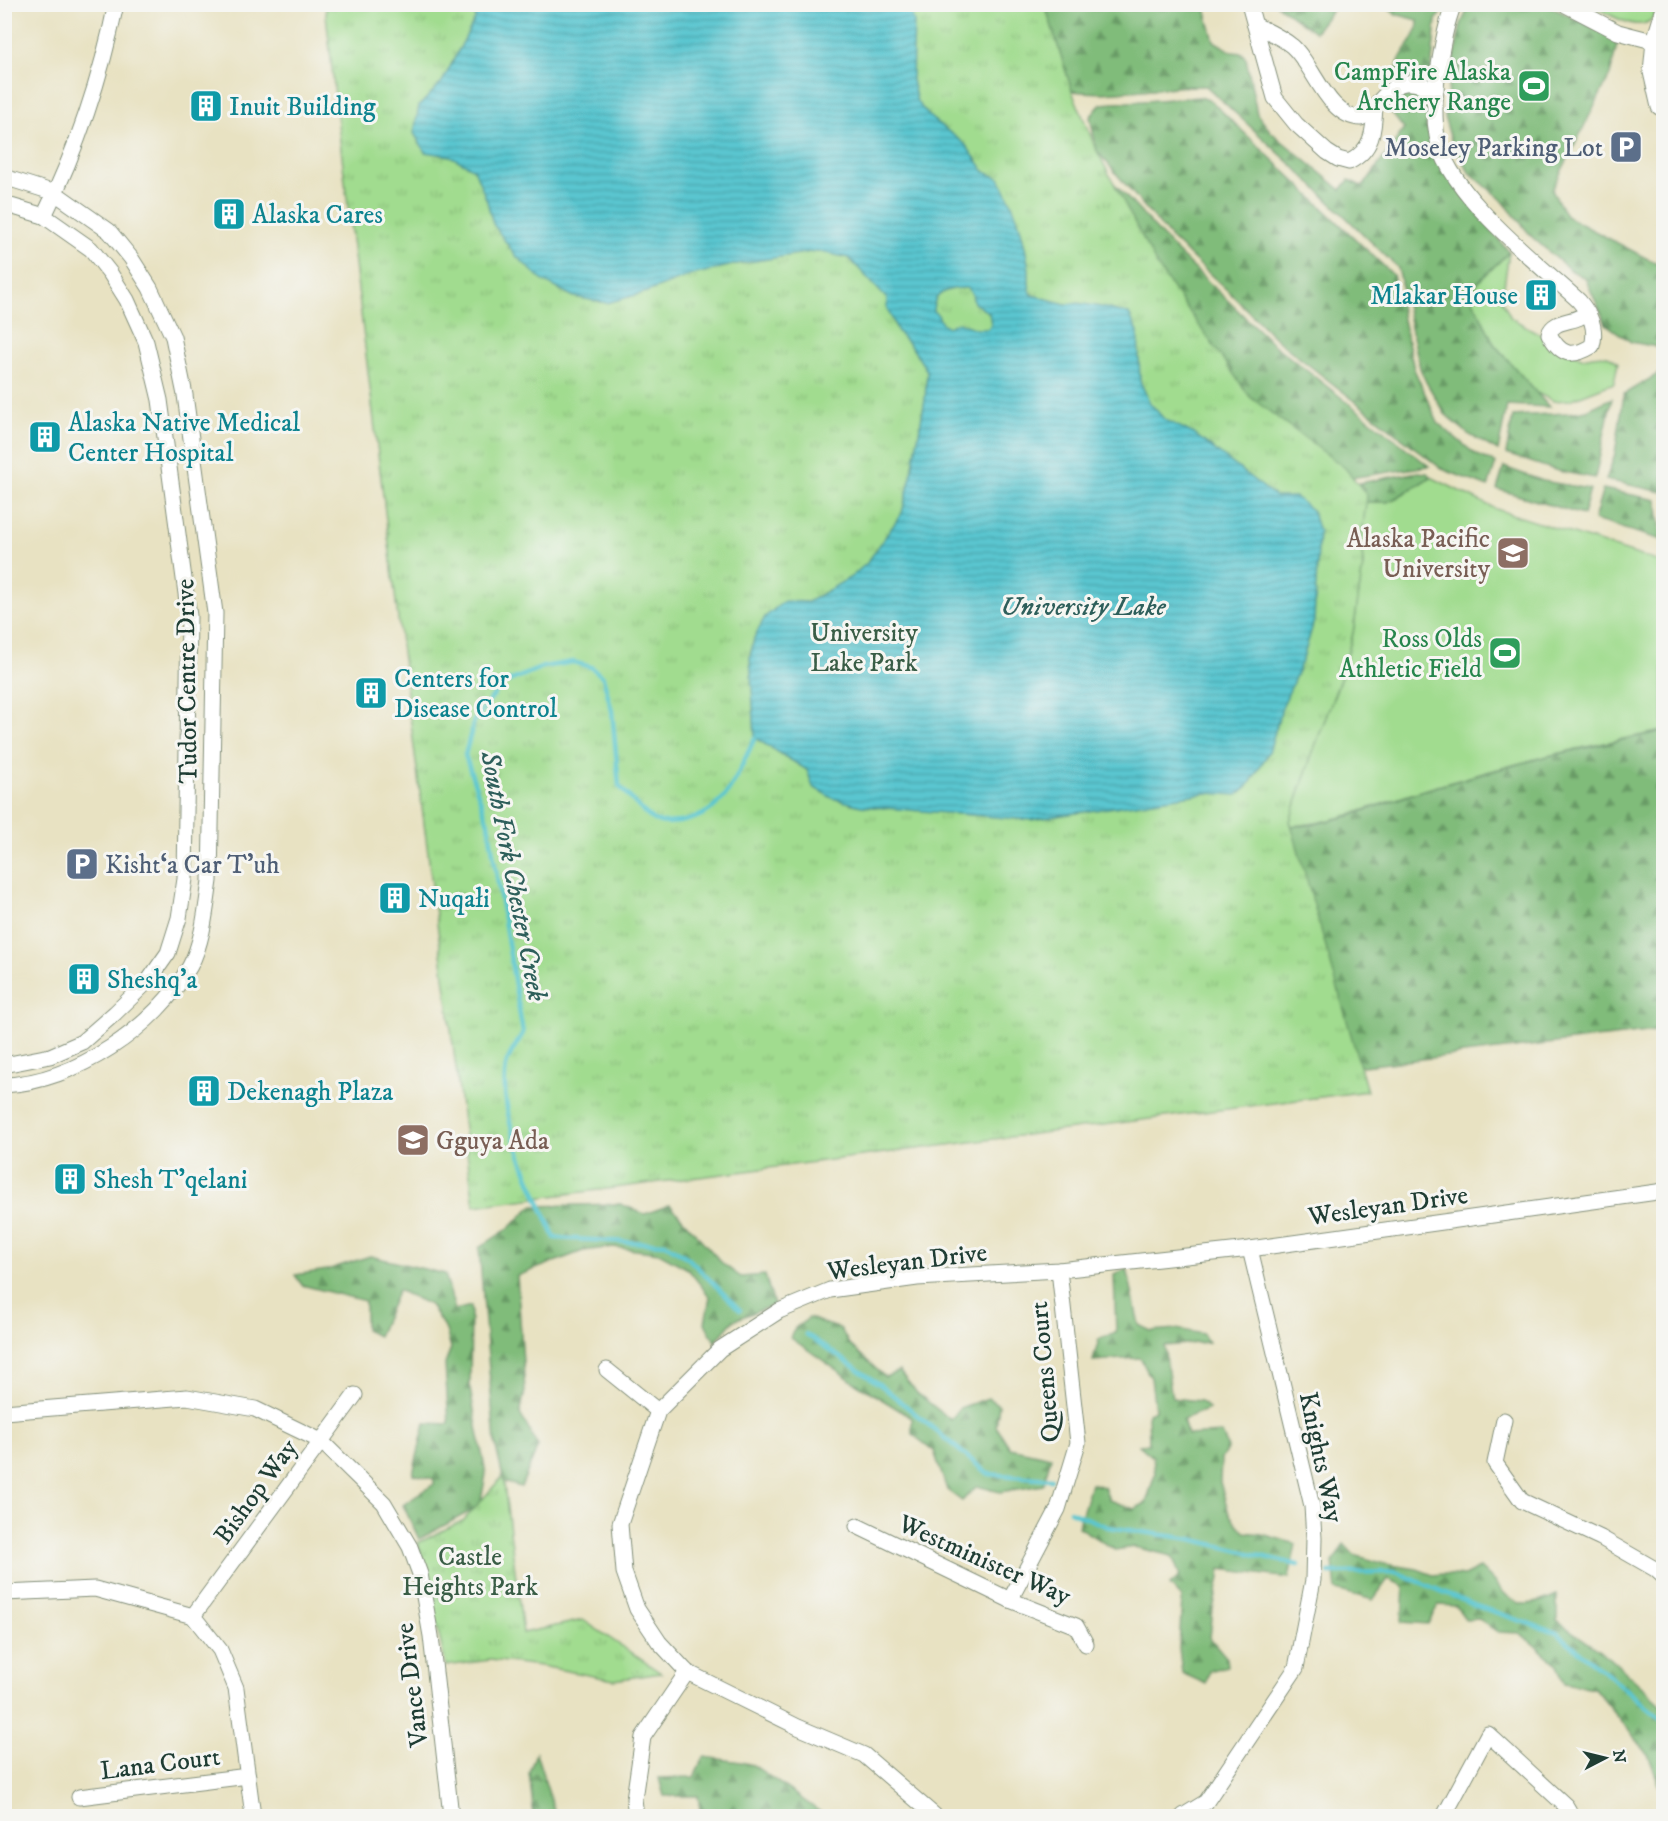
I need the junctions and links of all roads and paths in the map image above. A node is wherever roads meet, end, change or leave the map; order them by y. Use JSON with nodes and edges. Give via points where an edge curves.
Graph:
{"nodes":[{"id":1,"x":116,"y":4,"type":"edge"},
{"id":2,"x":1249,"y":4,"type":"edge"},
{"id":3,"x":1454,"y":4,"type":"edge"},
{"id":4,"x":1564,"y":4,"type":"edge"},
{"id":5,"x":1664,"y":8,"type":"edge"},
{"id":6,"x":1255,"y":25,"type":"junction"},
{"id":7,"x":1659,"y":43,"type":"edge"},
{"id":8,"x":1436,"y":90,"type":"junction"},
{"id":9,"x":1375,"y":106,"type":"junction"},
{"id":10,"x":1659,"y":107,"type":"dead end"},
{"id":11,"x":4,"y":177,"type":"edge"},
{"id":12,"x":55,"y":193,"type":"junction"},
{"id":13,"x":4,"y":204,"type":"edge"},
{"id":14,"x":44,"y":216,"type":"junction"},
{"id":15,"x":1587,"y":312,"type":"dead end"},
{"id":16,"x":4,"y":1065,"type":"edge"},
{"id":17,"x":4,"y":1085,"type":"edge"},
{"id":18,"x":1664,"y":1191,"type":"edge"},
{"id":19,"x":1250,"y":1249,"type":"junction"},
{"id":20,"x":1059,"y":1270,"type":"junction"},
{"id":21,"x":607,"y":1370,"type":"dead end"},
{"id":22,"x":355,"y":1395,"type":"dead end"},
{"id":23,"x":658,"y":1411,"type":"junction"},
{"id":24,"x":4,"y":1412,"type":"edge"},
{"id":25,"x":1504,"y":1420,"type":"dead end"},
{"id":26,"x":321,"y":1441,"type":"junction"},
{"id":27,"x":857,"y":1526,"type":"dead end"},
{"id":28,"x":1661,"y":1569,"type":"edge"},
{"id":29,"x":4,"y":1593,"type":"edge"},
{"id":30,"x":1010,"y":1600,"type":"junction"},
{"id":31,"x":193,"y":1616,"type":"junction"},
{"id":32,"x":1086,"y":1644,"type":"dead end"},
{"id":33,"x":687,"y":1672,"type":"junction"},
{"id":34,"x":248,"y":1776,"type":"junction"},
{"id":35,"x":79,"y":1797,"type":"dead end"},
{"id":36,"x":253,"y":1816,"type":"edge"},
{"id":37,"x":451,"y":1816,"type":"edge"},
{"id":38,"x":636,"y":1816,"type":"edge"},
{"id":39,"x":934,"y":1816,"type":"edge"},
{"id":40,"x":1183,"y":1816,"type":"edge"},
{"id":41,"x":1444,"y":1816,"type":"edge"},
{"id":42,"x":1572,"y":1816,"type":"edge"}],
"edges":[{"from":1,"to":12,"type":"street","via":[[97,82]]},
{"from":2,"to":6,"type":"street"},
{"from":3,"to":8,"type":"street","via":[[1443,39]]},
{"from":4,"to":7,"type":"street","via":[[1618,32]]},
{"from":5,"to":7,"type":"street"},
{"from":6,"to":9,"type":"street","via":[[1293,47],[1328,99],[1340,110],[1361,118]]},
{"from":6,"to":9,"type":"street","via":[[1275,98],[1296,124],[1338,159],[1350,162],[1368,148]]},
{"from":7,"to":10,"type":"street","via":[[1651,72]]},
{"from":8,"to":9,"type":"street","via":[[1414,82],[1396,84]]},
{"from":8,"to":15,"type":"street","via":[[1437,138],[1452,171],[1499,230]]},
{"from":11,"to":12,"type":"street","name":"Tudor Centre Drive"},
{"from":12,"to":14,"type":"street"},
{"from":12,"to":17,"type":"street","name":"Tudor Centre Drive","via":[[109,231],[150,288],[173,337],[185,395],[215,613],[210,881],[204,924],[191,964],[171,994],[131,1033],[93,1059],[53,1077]]},
{"from":13,"to":14,"type":"street","name":"Tudor Centre Drive"},
{"from":14,"to":16,"type":"street","name":"Tudor Centre Drive","via":[[91,249],[122,291],[146,342],[160,400],[189,616],[185,879],[168,953],[149,980],[82,1042],[50,1056]]},
{"from":18,"to":19,"type":"street","name":"Wesleyan Drive"},
{"from":19,"to":20,"type":"street","name":"Wesleyan Drive"},
{"from":19,"to":40,"type":"street","name":"Knights Way","via":[[1311,1506],[1313,1580],[1296,1668],[1206,1802]]},
{"from":20,"to":23,"type":"street","name":"Wesleyan Drive","via":[[917,1278],[830,1290],[779,1311],[720,1350]]},
{"from":20,"to":30,"type":"street","name":"Queens Court","via":[[1078,1443],[1058,1509]]},
{"from":21,"to":23,"type":"street"},
{"from":22,"to":26,"type":"street","name":"Bishop Way"},
{"from":23,"to":33,"type":"street","name":"Wesleyan Drive","via":[[620,1524],[624,1572],[637,1609],[659,1642]]},
{"from":24,"to":26,"type":"street","name":"Vance Drive","via":[[187,1397],[255,1409]]},
{"from":25,"to":28,"type":"street","via":[[1495,1463],[1522,1501]]},
{"from":26,"to":31,"type":"street","name":"Bishop Way"},
{"from":26,"to":37,"type":"street","name":"Vance Drive","via":[[384,1503],[410,1547],[420,1574],[431,1636]]},
{"from":27,"to":30,"type":"street","name":"Westminister Way"},
{"from":29,"to":31,"type":"street","via":[[95,1589]]},
{"from":30,"to":32,"type":"street","name":"Westminister Way","via":[[1076,1626]]},
{"from":31,"to":34,"type":"street","via":[[219,1650],[236,1688]]},
{"from":33,"to":38,"type":"street","via":[[643,1737],[634,1799]]},
{"from":33,"to":39,"type":"street","name":"Wesleyan Drive","via":[[864,1755]]},
{"from":34,"to":35,"type":"street","name":"Lana Court"},
{"from":34,"to":36,"type":"street"},
{"from":41,"to":42,"type":"street","via":[[1488,1734]]}]}
